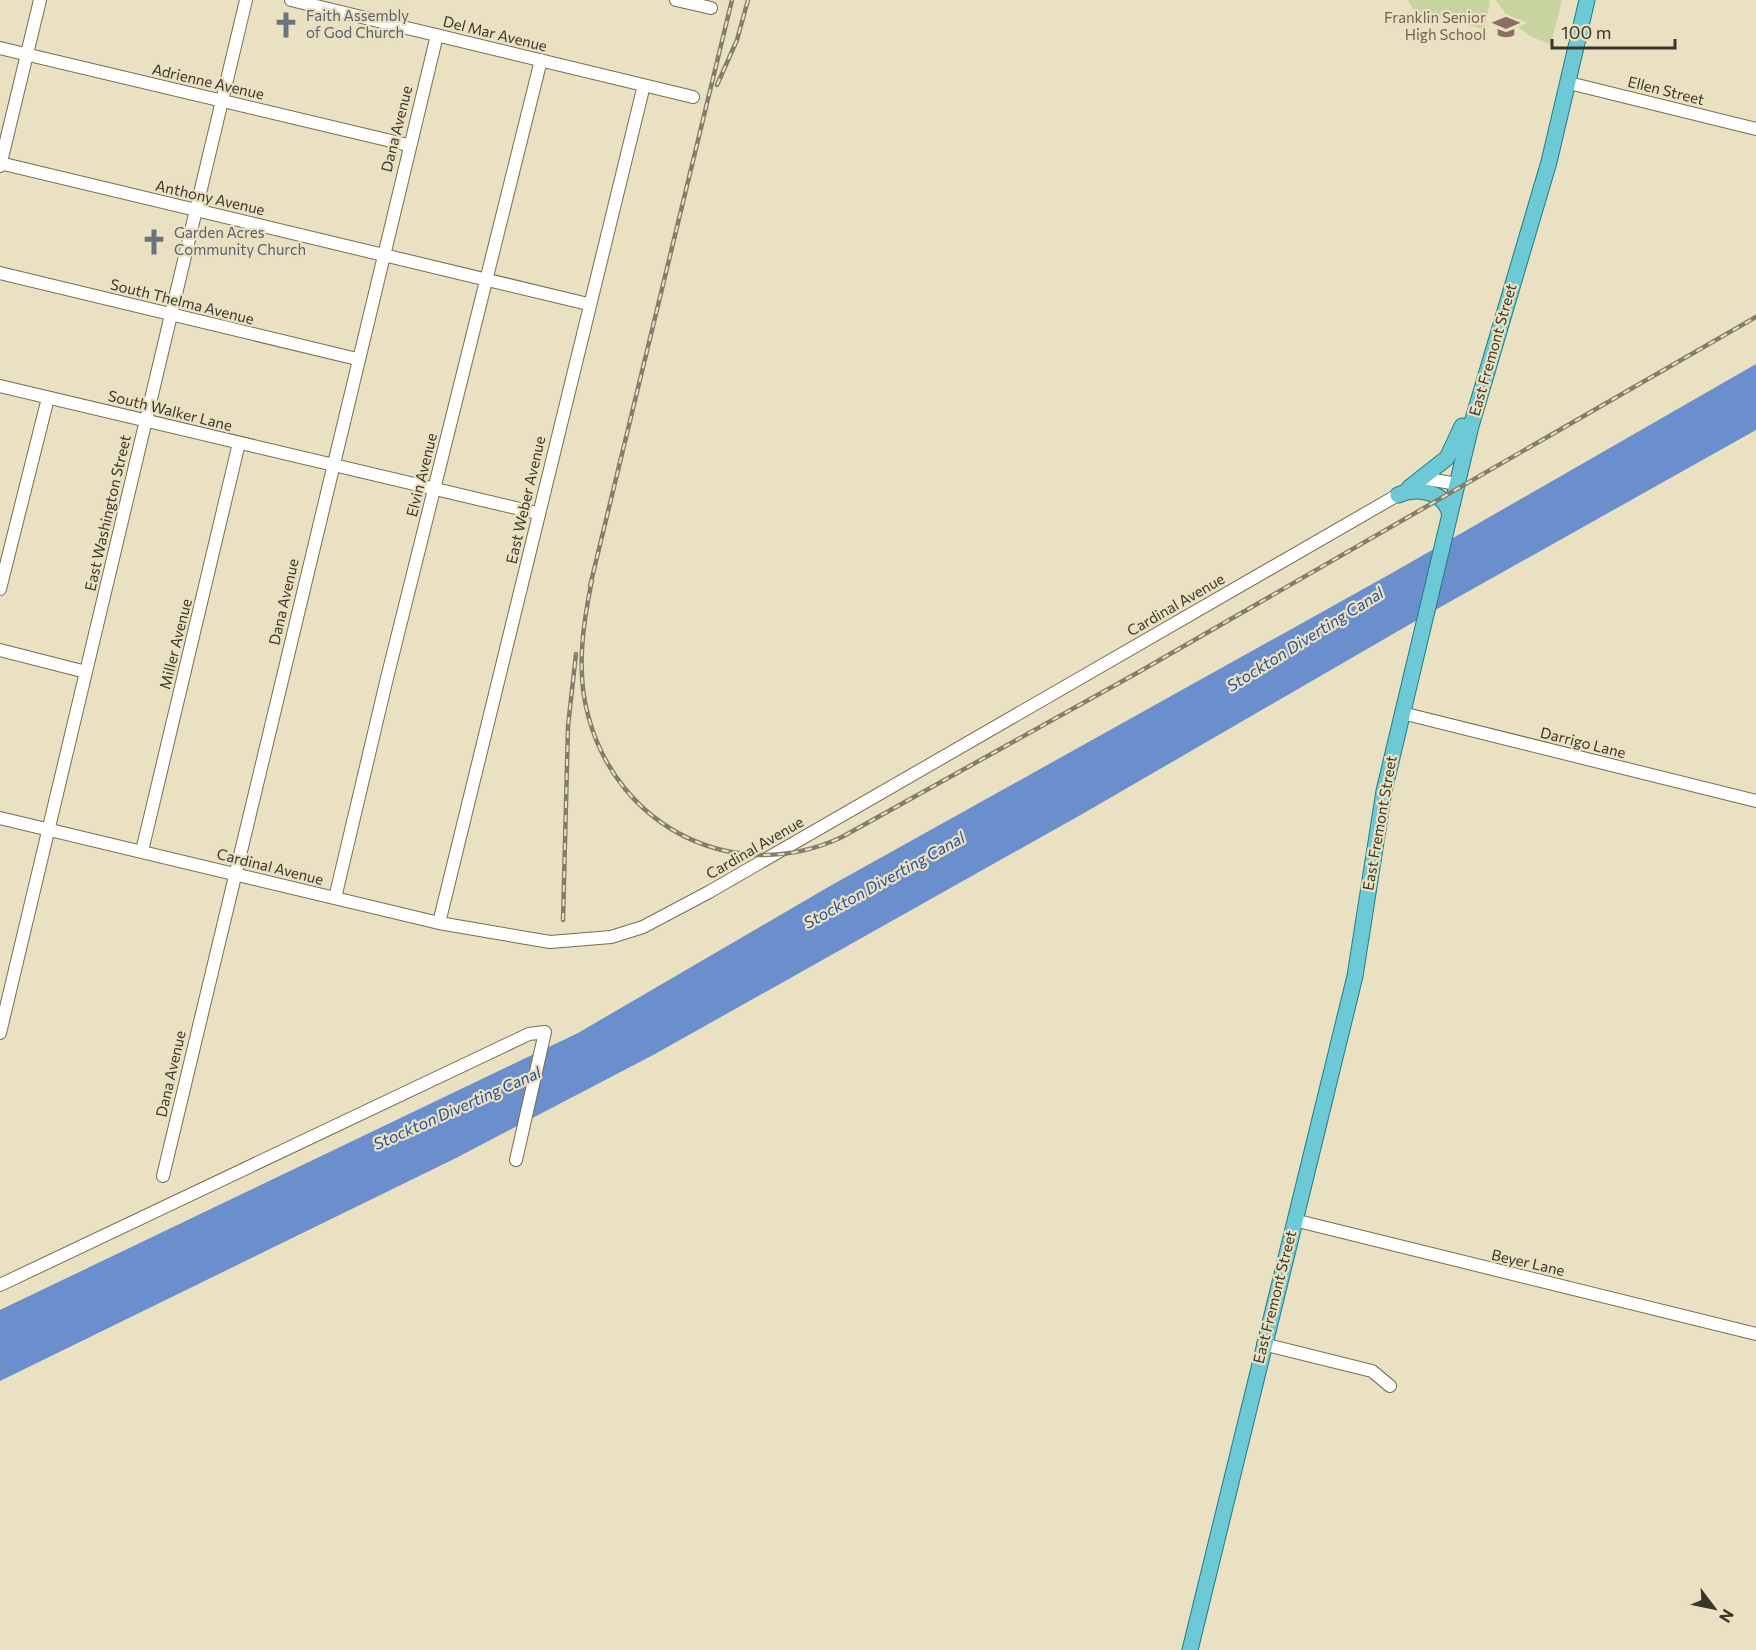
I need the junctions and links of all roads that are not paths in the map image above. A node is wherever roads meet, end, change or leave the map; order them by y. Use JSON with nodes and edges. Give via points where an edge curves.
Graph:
{"nodes":[{"id":1,"x":40,"y":0,"type":"edge"},
{"id":2,"x":246,"y":0,"type":"edge"},
{"id":3,"x":291,"y":0,"type":"edge"},
{"id":4,"x":676,"y":0,"type":"edge"},
{"id":5,"x":1587,"y":0,"type":"edge"},
{"id":6,"x":711,"y":8,"type":"dead end"},
{"id":7,"x":437,"y":35,"type":"junction"},
{"id":8,"x":0,"y":48,"type":"edge"},
{"id":9,"x":27,"y":54,"type":"junction"},
{"id":10,"x":541,"y":60,"type":"junction"},
{"id":11,"x":1569,"y":83,"type":"junction"},
{"id":12,"x":644,"y":85,"type":"junction"},
{"id":13,"x":693,"y":97,"type":"dead end"},
{"id":14,"x":222,"y":100,"type":"junction"},
{"id":15,"x":1756,"y":129,"type":"edge"},
{"id":16,"x":408,"y":146,"type":"junction"},
{"id":17,"x":0,"y":164,"type":"edge"},
{"id":18,"x":196,"y":210,"type":"junction"},
{"id":19,"x":382,"y":255,"type":"junction"},
{"id":20,"x":0,"y":273,"type":"edge"},
{"id":21,"x":486,"y":279,"type":"junction"},
{"id":22,"x":588,"y":304,"type":"junction"},
{"id":23,"x":171,"y":316,"type":"junction"},
{"id":24,"x":1491,"y":351,"type":"junction"},
{"id":25,"x":357,"y":359,"type":"junction"},
{"id":26,"x":0,"y":386,"type":"edge"},
{"id":27,"x":48,"y":398,"type":"junction"},
{"id":28,"x":146,"y":420,"type":"junction"},
{"id":29,"x":239,"y":443,"type":"junction"},
{"id":30,"x":332,"y":466,"type":"junction"},
{"id":31,"x":1457,"y":484,"type":"junction"},
{"id":32,"x":434,"y":488,"type":"junction"},
{"id":33,"x":1403,"y":491,"type":"junction"},
{"id":34,"x":537,"y":513,"type":"junction"},
{"id":35,"x":1449,"y":520,"type":"junction"},
{"id":36,"x":0,"y":589,"type":"edge"},
{"id":37,"x":0,"y":650,"type":"edge"},
{"id":38,"x":86,"y":672,"type":"junction"},
{"id":39,"x":1402,"y":713,"type":"junction"},
{"id":40,"x":1756,"y":801,"type":"edge"},
{"id":41,"x":0,"y":818,"type":"edge"},
{"id":42,"x":49,"y":829,"type":"junction"},
{"id":43,"x":141,"y":852,"type":"junction"},
{"id":44,"x":235,"y":874,"type":"junction"},
{"id":45,"x":335,"y":898,"type":"junction"},
{"id":46,"x":440,"y":923,"type":"junction"},
{"id":47,"x":0,"y":1033,"type":"edge"},
{"id":48,"x":516,"y":1160,"type":"dead end"},
{"id":49,"x":163,"y":1176,"type":"dead end"},
{"id":50,"x":1294,"y":1220,"type":"junction"},
{"id":51,"x":0,"y":1285,"type":"edge"},
{"id":52,"x":1756,"y":1334,"type":"edge"},
{"id":53,"x":1263,"y":1344,"type":"junction"},
{"id":54,"x":1390,"y":1386,"type":"dead end"},
{"id":55,"x":1190,"y":1650,"type":"edge"}],
"edges":[{"from":1,"to":9,"type":"street"},
{"from":2,"to":14,"type":"street","name":"East Washington Street"},
{"from":3,"to":7,"type":"street","name":"Del Mar Avenue"},
{"from":4,"to":6,"type":"street"},
{"from":5,"to":11,"type":"main road","name":"East Fremont Street"},
{"from":7,"to":10,"type":"street","name":"Del Mar Avenue"},
{"from":7,"to":16,"type":"street","name":"Dana Avenue"},
{"from":8,"to":9,"type":"street","name":"Adrienne Avenue"},
{"from":9,"to":14,"type":"street","name":"Adrienne Avenue"},
{"from":9,"to":17,"type":"street"},
{"from":10,"to":12,"type":"street","name":"Del Mar Avenue"},
{"from":10,"to":21,"type":"street","name":"Elvin Avenue"},
{"from":11,"to":15,"type":"street","name":"Ellen Street"},
{"from":11,"to":24,"type":"main road","name":"East Fremont Street"},
{"from":12,"to":13,"type":"street","name":"Del Mar Avenue"},
{"from":12,"to":22,"type":"street","name":"East Weber Avenue"},
{"from":14,"to":16,"type":"street","name":"Adrienne Avenue"},
{"from":14,"to":18,"type":"street","name":"East Washington Street"},
{"from":16,"to":19,"type":"street","name":"Dana Avenue"},
{"from":17,"to":18,"type":"street","name":"Anthony Avenue"},
{"from":18,"to":19,"type":"street","name":"Anthony Avenue"},
{"from":18,"to":23,"type":"street","name":"East Washington Street"},
{"from":19,"to":21,"type":"street","name":"Anthony Avenue"},
{"from":19,"to":25,"type":"street","name":"Dana Avenue"},
{"from":20,"to":23,"type":"street","name":"South Thelma Avenue"},
{"from":21,"to":22,"type":"street","name":"Anthony Avenue"},
{"from":21,"to":32,"type":"street","name":"Elvin Avenue"},
{"from":22,"to":34,"type":"street","name":"East Weber Avenue"},
{"from":23,"to":25,"type":"street","name":"South Thelma Avenue"},
{"from":23,"to":28,"type":"street","name":"East Washington Street"},
{"from":24,"to":31,"type":"main road","name":"East Fremont Street"},
{"from":24,"to":33,"type":"main road","via":[[1452,452],[1437,468]]},
{"from":25,"to":30,"type":"street","name":"Dana Avenue"},
{"from":26,"to":27,"type":"street","name":"South Walker Lane"},
{"from":27,"to":28,"type":"street","name":"South Walker Lane"},
{"from":27,"to":36,"type":"street"},
{"from":28,"to":29,"type":"street","name":"South Walker Lane"},
{"from":28,"to":38,"type":"street","name":"East Washington Street"},
{"from":29,"to":30,"type":"street","name":"South Walker Lane"},
{"from":29,"to":43,"type":"street","name":"Miller Avenue"},
{"from":30,"to":32,"type":"street","name":"South Walker Lane"},
{"from":30,"to":44,"type":"street","name":"Dana Avenue"},
{"from":31,"to":33,"type":"street","name":"Cardinal Avenue","via":[[1428,481]]},
{"from":31,"to":35,"type":"main road","name":"East Fremont Street"},
{"from":32,"to":34,"type":"street","name":"South Walker Lane"},
{"from":32,"to":45,"type":"street","name":"Elvin Avenue"},
{"from":33,"to":35,"type":"main road","via":[[1428,493],[1444,502]]},
{"from":33,"to":46,"type":"street","name":"Cardinal Avenue","via":[[643,927],[611,937],[562,943],[516,939]]},
{"from":34,"to":46,"type":"street","name":"East Weber Avenue"},
{"from":35,"to":39,"type":"main road","name":"East Fremont Street"},
{"from":37,"to":38,"type":"street"},
{"from":38,"to":42,"type":"street","name":"East Washington Street"},
{"from":39,"to":40,"type":"street","name":"Darrigo Lane"},
{"from":39,"to":50,"type":"main road","name":"East Fremont Street","via":[[1377,830],[1355,976]]},
{"from":41,"to":42,"type":"street","name":"Cardinal Avenue"},
{"from":42,"to":43,"type":"street","name":"Cardinal Avenue"},
{"from":42,"to":47,"type":"street","name":"East Washington Street"},
{"from":43,"to":44,"type":"street","name":"Cardinal Avenue"},
{"from":44,"to":45,"type":"street","name":"Cardinal Avenue"},
{"from":44,"to":49,"type":"street","name":"Dana Avenue"},
{"from":45,"to":46,"type":"street","name":"Cardinal Avenue"},
{"from":48,"to":51,"type":"street","via":[[545,1032],[530,1034]]},
{"from":50,"to":52,"type":"street","name":"Beyer Lane"},
{"from":50,"to":53,"type":"main road","name":"East Fremont Street"},
{"from":53,"to":54,"type":"street","via":[[1372,1371]]},
{"from":53,"to":55,"type":"main road","name":"East Fremont Street"}]}
